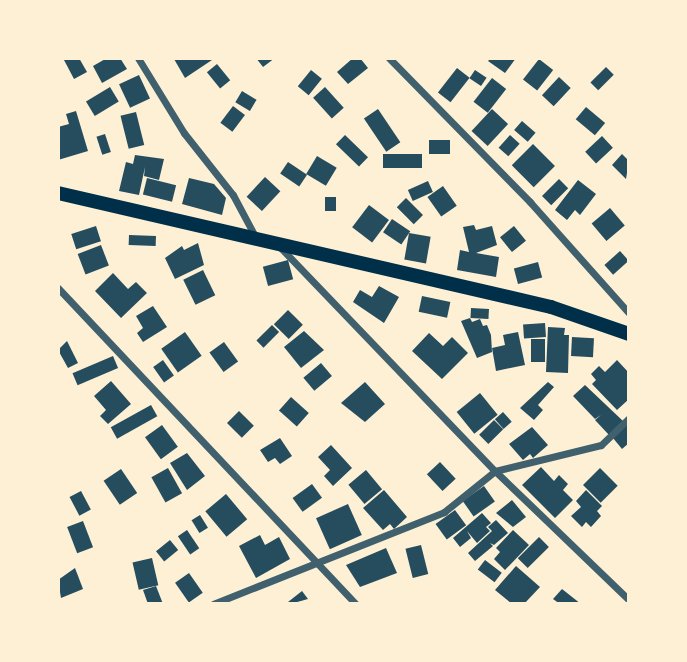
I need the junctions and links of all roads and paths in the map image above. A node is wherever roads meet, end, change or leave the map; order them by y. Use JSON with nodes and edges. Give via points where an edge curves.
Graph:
{"nodes":[{"id":1,"x":138,"y":58,"type":"edge"},
{"id":2,"x":389,"y":58,"type":"edge"},
{"id":3,"x":58,"y":193,"type":"edge"},
{"id":4,"x":256,"y":239,"type":"junction"},
{"id":5,"x":278,"y":245,"type":"junction"},
{"id":6,"x":58,"y":288,"type":"edge"},
{"id":7,"x":629,"y":313,"type":"edge"},
{"id":8,"x":629,"y":334,"type":"edge"},
{"id":9,"x":629,"y":418,"type":"edge"},
{"id":10,"x":495,"y":471,"type":"junction"},
{"id":11,"x":321,"y":564,"type":"junction"},
{"id":12,"x":629,"y":600,"type":"edge"},
{"id":13,"x":213,"y":604,"type":"edge"},
{"id":14,"x":356,"y":604,"type":"edge"}],
"edges":[{"from":1,"to":4,"type":"street","via":[[184,133],[233,195]]},
{"from":2,"to":7,"type":"street","via":[[530,202]]},
{"from":3,"to":4,"type":"highway"},
{"from":4,"to":5,"type":"highway"},
{"from":5,"to":8,"type":"highway","via":[[551,307]]},
{"from":5,"to":10,"type":"street"},
{"from":6,"to":11,"type":"street"},
{"from":9,"to":10,"type":"street","via":[[601,445]]},
{"from":10,"to":11,"type":"street","via":[[444,512]]},
{"from":10,"to":12,"type":"street"},
{"from":11,"to":13,"type":"street"},
{"from":11,"to":14,"type":"street"}]}
